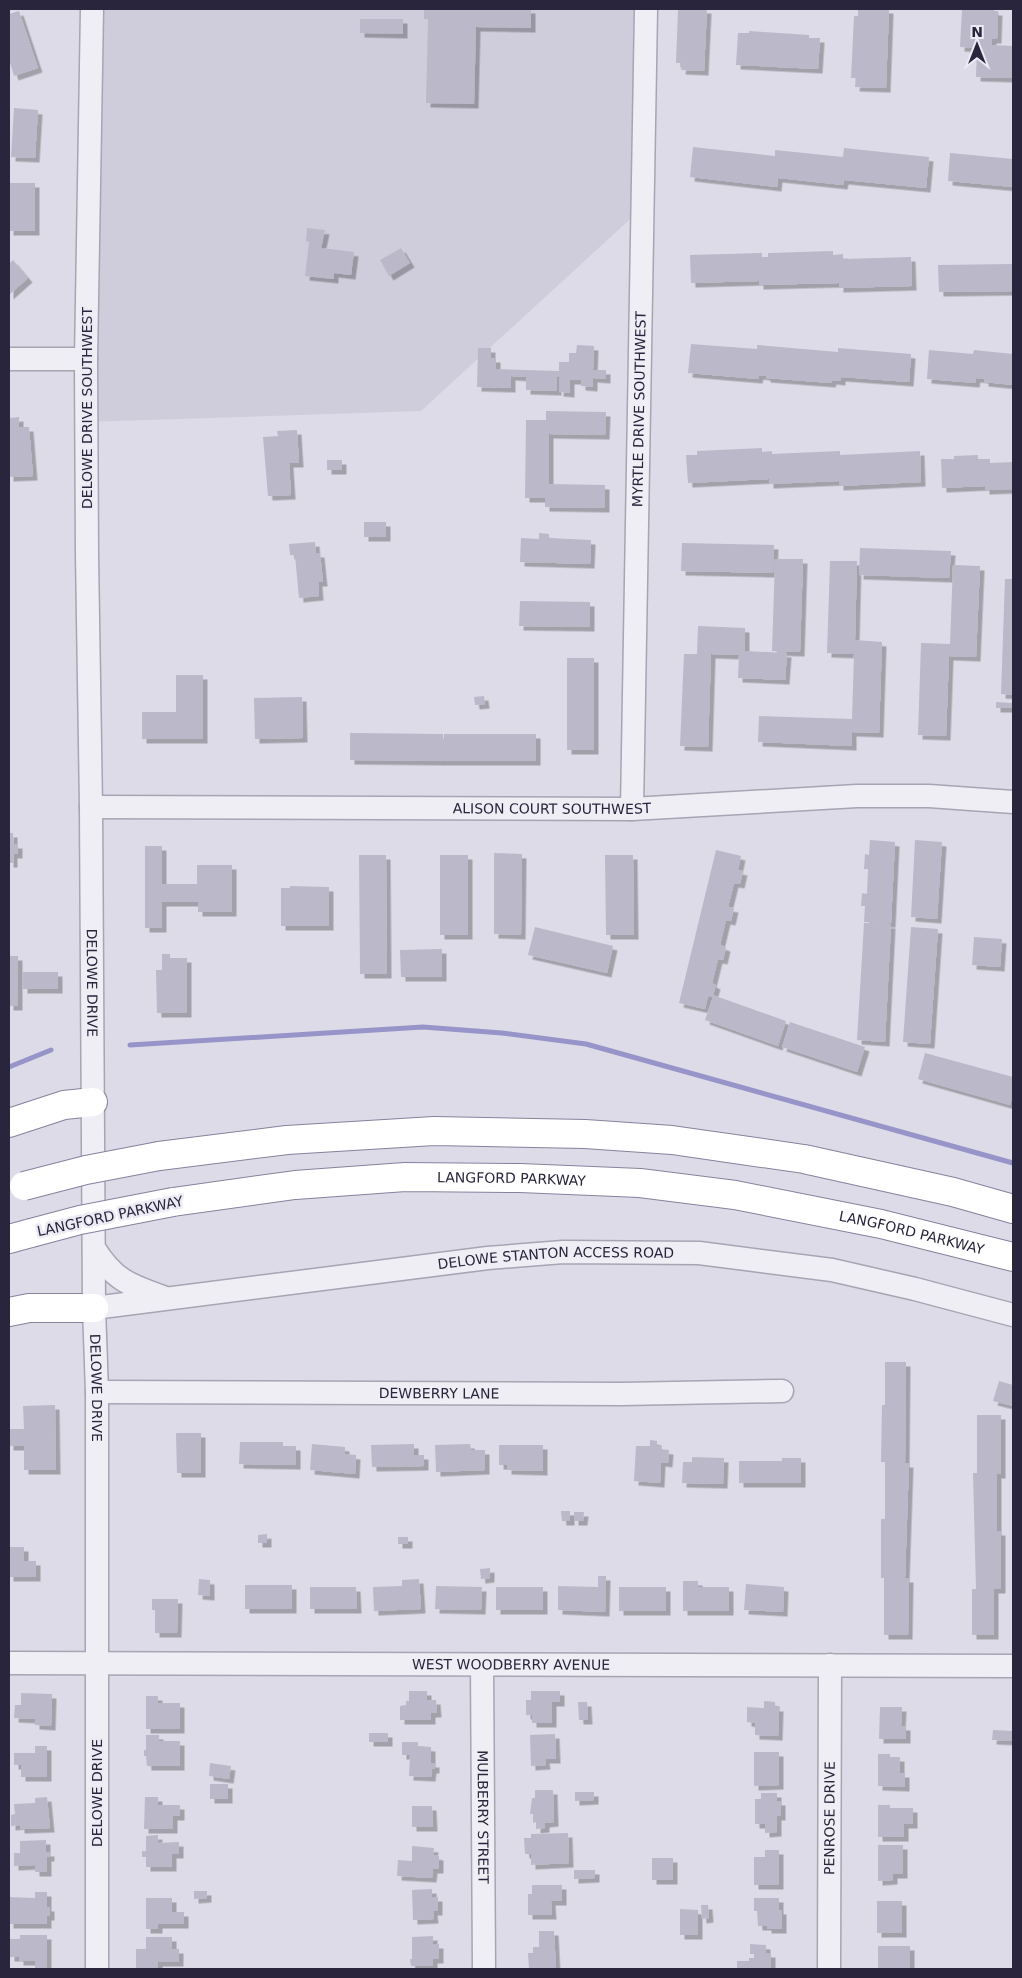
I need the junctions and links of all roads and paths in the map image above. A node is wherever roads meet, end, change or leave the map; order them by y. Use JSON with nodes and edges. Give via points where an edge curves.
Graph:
{"nodes":[{"id":1,"x":92,"y":9,"type":"edge"},
{"id":2,"x":646,"y":9,"type":"edge"},
{"id":3,"x":9,"y":359,"type":"edge"},
{"id":4,"x":86,"y":359,"type":"junction"},
{"id":5,"x":1013,"y":802,"type":"edge"},
{"id":6,"x":92,"y":807,"type":"junction"},
{"id":7,"x":632,"y":809,"type":"junction"},
{"id":8,"x":93,"y":1102,"type":"junction"},
{"id":9,"x":9,"y":1123,"type":"edge"},
{"id":10,"x":16,"y":1188,"type":"edge"},
{"id":11,"x":1013,"y":1208,"type":"edge"},
{"id":12,"x":20,"y":1236,"type":"edge"},
{"id":13,"x":94,"y":1248,"type":"junction"},
{"id":14,"x":1013,"y":1257,"type":"edge"},
{"id":15,"x":166,"y":1298,"type":"junction"},
{"id":16,"x":94,"y":1308,"type":"junction"},
{"id":17,"x":9,"y":1312,"type":"edge"},
{"id":18,"x":1013,"y":1315,"type":"edge"},
{"id":19,"x":782,"y":1391,"type":"dead end"},
{"id":20,"x":97,"y":1392,"type":"junction"},
{"id":21,"x":9,"y":1664,"type":"edge"},
{"id":22,"x":97,"y":1665,"type":"junction"},
{"id":23,"x":482,"y":1665,"type":"junction"},
{"id":24,"x":830,"y":1665,"type":"junction"},
{"id":25,"x":1013,"y":1666,"type":"edge"},
{"id":26,"x":96,"y":1969,"type":"edge"},
{"id":27,"x":484,"y":1969,"type":"edge"},
{"id":28,"x":828,"y":1969,"type":"edge"}],
"edges":[{"from":1,"to":4,"type":"street","name":"DELOWE DRIVE SOUTHWEST"},
{"from":2,"to":7,"type":"street","name":"MYRTLE DRIVE SOUTHWEST"},
{"from":3,"to":4,"type":"street"},
{"from":4,"to":6,"type":"street","name":"DELOWE DRIVE SOUTHWEST"},
{"from":5,"to":7,"type":"street","name":"ALISON COURT SOUTHWEST","via":[[929,796],[857,796]]},
{"from":6,"to":7,"type":"street","name":"ALISON COURT SOUTHWEST"},
{"from":6,"to":8,"type":"street","name":"DELOWE DRIVE"},
{"from":8,"to":9,"type":"highway","via":[[64,1105]]},
{"from":8,"to":13,"type":"street","name":"DELOWE DRIVE"},
{"from":10,"to":11,"type":"highway","bridge":true,"via":[[158,1156],[287,1140],[434,1131],[672,1140],[804,1159]]},
{"from":12,"to":14,"type":"highway","name":"LANGFORD PARKWAY","bridge":true,"via":[[80,1220],[173,1202],[295,1185],[406,1177],[520,1178],[640,1183],[745,1197],[880,1224]]},
{"from":13,"to":15,"type":"street","via":[[114,1275]]},
{"from":13,"to":16,"type":"street","name":"DELOWE DRIVE"},
{"from":15,"to":16,"type":"street","name":"DELOWE STANTON ACCESS ROAD"},
{"from":15,"to":18,"type":"street","name":"DELOWE STANTON ACCESS ROAD","via":[[525,1255],[563,1252],[699,1253],[832,1270],[915,1288]]},
{"from":16,"to":17,"type":"highway","via":[[29,1308]]},
{"from":16,"to":20,"type":"street","name":"DELOWE DRIVE"},
{"from":19,"to":20,"type":"street","name":"DEWBERRY LANE","via":[[622,1394]]},
{"from":20,"to":22,"type":"street","name":"DELOWE DRIVE"},
{"from":21,"to":22,"type":"street","name":"WEST WOODBERRY AVENUE"},
{"from":22,"to":23,"type":"street","name":"WEST WOODBERRY AVENUE"},
{"from":22,"to":26,"type":"street","name":"DELOWE DRIVE"},
{"from":23,"to":24,"type":"street","name":"WEST WOODBERRY AVENUE"},
{"from":23,"to":27,"type":"street","name":"MULBERRY STREET"},
{"from":24,"to":25,"type":"street","name":"WEST WOODBERRY AVENUE"},
{"from":24,"to":28,"type":"street","name":"PENROSE DRIVE"}]}
